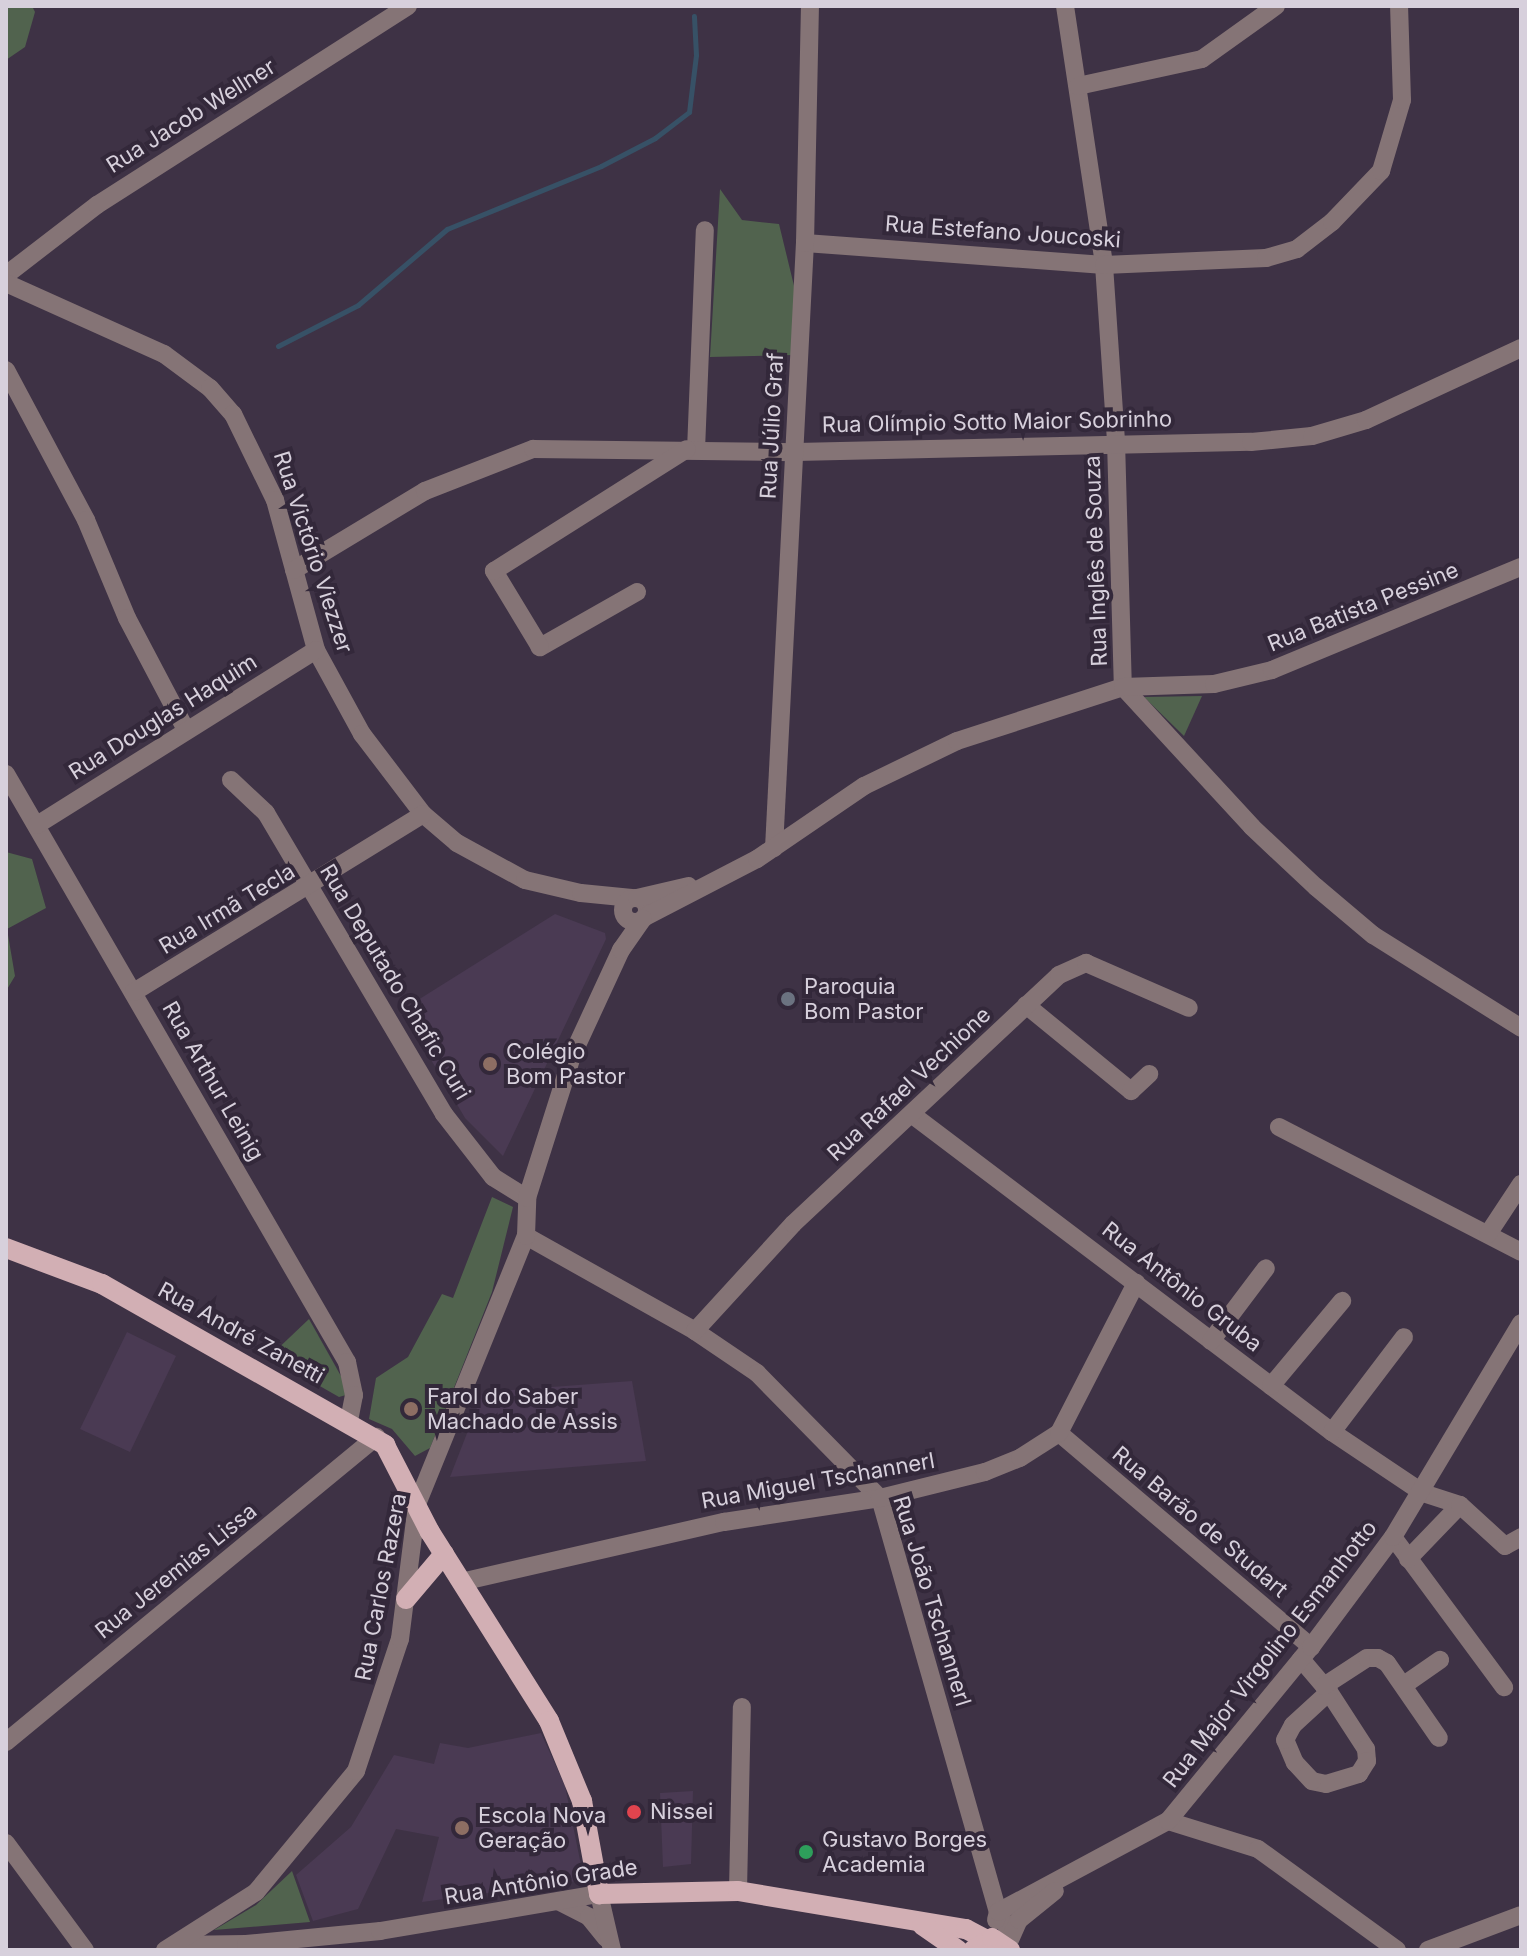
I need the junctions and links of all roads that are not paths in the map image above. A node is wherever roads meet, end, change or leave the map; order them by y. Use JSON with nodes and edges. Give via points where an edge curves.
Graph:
{"nodes":[{"id":1,"x":408,"y":6,"type":"edge"},
{"id":2,"x":810,"y":6,"type":"edge"},
{"id":3,"x":1065,"y":6,"type":"edge"},
{"id":4,"x":1276,"y":6,"type":"edge"},
{"id":5,"x":1399,"y":6,"type":"edge"},
{"id":6,"x":1078,"y":86,"type":"junction"},
{"id":7,"x":705,"y":230,"type":"dead end"},
{"id":8,"x":805,"y":243,"type":"junction"},
{"id":9,"x":1104,"y":265,"type":"junction"},
{"id":10,"x":6,"y":275,"type":"edge"},
{"id":11,"x":6,"y":283,"type":"edge"},
{"id":12,"x":1521,"y":348,"type":"edge"},
{"id":13,"x":6,"y":370,"type":"edge"},
{"id":14,"x":1116,"y":441,"type":"junction"},
{"id":15,"x":691,"y":450,"type":"junction"},
{"id":16,"x":796,"y":452,"type":"junction"},
{"id":17,"x":1521,"y":567,"type":"edge"},
{"id":18,"x":294,"y":570,"type":"junction"},
{"id":19,"x":637,"y":592,"type":"dead end"},
{"id":20,"x":316,"y":650,"type":"junction"},
{"id":21,"x":1123,"y":687,"type":"junction"},
{"id":22,"x":186,"y":730,"type":"junction"},
{"id":23,"x":6,"y":774,"type":"edge"},
{"id":24,"x":231,"y":780,"type":"dead end"},
{"id":25,"x":423,"y":814,"type":"junction"},
{"id":26,"x":37,"y":825,"type":"junction"},
{"id":27,"x":774,"y":848,"type":"junction"},
{"id":28,"x":311,"y":887,"type":"junction"},
{"id":29,"x":634,"y":910,"type":"junction"},
{"id":30,"x":134,"y":992,"type":"junction"},
{"id":31,"x":1026,"y":1005,"type":"junction"},
{"id":32,"x":1189,"y":1008,"type":"dead end"},
{"id":33,"x":1521,"y":1028,"type":"edge"},
{"id":34,"x":1149,"y":1074,"type":"dead end"},
{"id":35,"x":914,"y":1116,"type":"junction"},
{"id":36,"x":1279,"y":1127,"type":"dead end"},
{"id":37,"x":1521,"y":1184,"type":"edge"},
{"id":38,"x":527,"y":1198,"type":"junction"},
{"id":39,"x":1488,"y":1234,"type":"junction"},
{"id":40,"x":526,"y":1236,"type":"junction"},
{"id":41,"x":6,"y":1248,"type":"edge"},
{"id":42,"x":1521,"y":1252,"type":"edge"},
{"id":43,"x":1266,"y":1268,"type":"dead end"},
{"id":44,"x":1136,"y":1283,"type":"junction"},
{"id":45,"x":1342,"y":1301,"type":"dead end"},
{"id":46,"x":1521,"y":1323,"type":"edge"},
{"id":47,"x":695,"y":1331,"type":"junction"},
{"id":48,"x":1404,"y":1337,"type":"dead end"},
{"id":49,"x":1211,"y":1341,"type":"junction"},
{"id":50,"x":1271,"y":1386,"type":"junction"},
{"id":51,"x":349,"y":1420,"type":"junction"},
{"id":52,"x":1332,"y":1432,"type":"junction"},
{"id":53,"x":1059,"y":1433,"type":"junction"},
{"id":54,"x":376,"y":1437,"type":"junction"},
{"id":55,"x":1423,"y":1493,"type":"junction"},
{"id":56,"x":880,"y":1498,"type":"junction"},
{"id":57,"x":417,"y":1504,"type":"junction"},
{"id":58,"x":1460,"y":1505,"type":"junction"},
{"id":59,"x":1393,"y":1537,"type":"junction"},
{"id":60,"x":1521,"y":1537,"type":"edge"},
{"id":61,"x":444,"y":1554,"type":"junction"},
{"id":62,"x":1408,"y":1559,"type":"junction"},
{"id":63,"x":461,"y":1582,"type":"junction"},
{"id":64,"x":406,"y":1599,"type":"junction"},
{"id":65,"x":1306,"y":1653,"type":"junction"},
{"id":66,"x":1440,"y":1660,"type":"dead end"},
{"id":67,"x":1404,"y":1685,"type":"junction"},
{"id":68,"x":1504,"y":1687,"type":"dead end"},
{"id":69,"x":1326,"y":1689,"type":"junction"},
{"id":70,"x":742,"y":1707,"type":"dead end"},
{"id":71,"x":1439,"y":1738,"type":"dead end"},
{"id":72,"x":6,"y":1742,"type":"edge"},
{"id":73,"x":1168,"y":1821,"type":"junction"},
{"id":74,"x":6,"y":1843,"type":"edge"},
{"id":75,"x":1099,"y":1858,"type":"junction"},
{"id":76,"x":738,"y":1891,"type":"junction"},
{"id":77,"x":599,"y":1894,"type":"junction"},
{"id":78,"x":560,"y":1902,"type":"junction"},
{"id":79,"x":998,"y":1912,"type":"junction"},
{"id":80,"x":1521,"y":1915,"type":"edge"},
{"id":81,"x":922,"y":1925,"type":"junction"},
{"id":82,"x":997,"y":1944,"type":"edge"},
{"id":83,"x":611,"y":1947,"type":"edge"},
{"id":84,"x":170,"y":1948,"type":"edge"},
{"id":85,"x":85,"y":1950,"type":"edge"},
{"id":86,"x":958,"y":1950,"type":"edge"},
{"id":87,"x":1397,"y":1950,"type":"edge"},
{"id":88,"x":1428,"y":1950,"type":"edge"}],
"edges":[{"from":1,"to":10,"type":"street","name":"Rua Jacob Wellner","via":[[97,205]]},
{"from":2,"to":8,"type":"street","name":"Rua Júlio Graf"},
{"from":3,"to":6,"type":"street","name":"Rua Inglês de Souza"},
{"from":4,"to":6,"type":"street","via":[[1202,59]]},
{"from":5,"to":9,"type":"street","name":"Rua Estefano Joucoski","via":[[1402,100],[1394,138],[1381,171],[1332,222],[1297,249],[1266,258]]},
{"from":6,"to":9,"type":"street","name":"Rua Inglês de Souza"},
{"from":7,"to":15,"type":"street"},
{"from":8,"to":9,"type":"street","name":"Rua Estefano Joucoski"},
{"from":8,"to":16,"type":"street","name":"Rua Júlio Graf"},
{"from":9,"to":14,"type":"street","name":"Rua Inglês de Souza"},
{"from":11,"to":18,"type":"street","name":"Rua Victório Viezzer","via":[[139,340],[210,388],[253,447],[275,500]]},
{"from":12,"to":14,"type":"street","name":"Rua Olímpio Sotto Maior Sobrinho","via":[[1366,420],[1312,436],[1251,442]]},
{"from":13,"to":22,"type":"street","via":[[79,506],[127,618]]},
{"from":14,"to":16,"type":"street","name":"Rua Olímpio Sotto Maior Sobrinho"},
{"from":14,"to":21,"type":"street","name":"Rua Inglês de Souza"},
{"from":15,"to":16,"type":"street","name":"Rua Olímpio Sotto Maior Sobrinho"},
{"from":15,"to":18,"type":"street","name":"Rua Olímpio Sotto Maior Sobrinho","via":[[533,449],[425,491]]},
{"from":15,"to":19,"type":"street","via":[[494,571],[540,647]]},
{"from":16,"to":27,"type":"street","name":"Rua Júlio Graf"},
{"from":17,"to":21,"type":"street","name":"Rua Batista Pessine","via":[[1272,670],[1214,684]]},
{"from":18,"to":20,"type":"street","name":"Rua Victório Viezzer"},
{"from":20,"to":22,"type":"street","name":"Rua Douglas Haquim"},
{"from":20,"to":25,"type":"street","name":"Rua Victório Viezzer","via":[[362,734]]},
{"from":21,"to":27,"type":"street","via":[[925,755],[835,804]]},
{"from":21,"to":33,"type":"street","via":[[1252,827],[1316,887],[1373,935]]},
{"from":22,"to":26,"type":"street","name":"Rua Douglas Haquim"},
{"from":23,"to":26,"type":"street","name":"Rua Arthur Leinig"},
{"from":24,"to":28,"type":"street","name":"Rua Deputado Chafic Curi","via":[[266,813]]},
{"from":25,"to":28,"type":"street","name":"Rua Irmã Tecla"},
{"from":25,"to":29,"type":"street","name":"Rua Victório Viezzer","via":[[457,843],[503,870]]},
{"from":26,"to":30,"type":"street","name":"Rua Arthur Leinig"},
{"from":27,"to":29,"type":"street","via":[[723,878]]},
{"from":28,"to":30,"type":"street","name":"Rua Irmã Tecla"},
{"from":28,"to":38,"type":"street","name":"Rua Deputado Chafic Curi","via":[[444,1114],[493,1177]]},
{"from":29,"to":38,"type":"street","name":"Rua Carlos Razera","via":[[567,1069]]},
{"from":30,"to":51,"type":"street","name":"Rua Arthur Leinig","via":[[347,1362],[354,1395]]},
{"from":31,"to":32,"type":"street","name":"Rua Rafael Vechione","via":[[1059,975],[1086,963]]},
{"from":31,"to":34,"type":"street","via":[[1131,1091]]},
{"from":31,"to":35,"type":"street","name":"Rua Rafael Vechione"},
{"from":35,"to":44,"type":"street","name":"Rua Antônio Gruba"},
{"from":35,"to":47,"type":"street","name":"Rua Rafael Vechione","via":[[793,1224]]},
{"from":36,"to":39,"type":"street"},
{"from":37,"to":39,"type":"street"},
{"from":38,"to":40,"type":"street","name":"Rua Carlos Razera"},
{"from":39,"to":42,"type":"street"},
{"from":40,"to":47,"type":"street","name":"Rua João Tschannerl"},
{"from":40,"to":57,"type":"street","name":"Rua Carlos Razera"},
{"from":41,"to":51,"type":"main road","name":"Rua André Zanetti","via":[[102,1284]]},
{"from":43,"to":49,"type":"street"},
{"from":44,"to":49,"type":"street","name":"Rua Antônio Gruba"},
{"from":44,"to":53,"type":"street"},
{"from":45,"to":50,"type":"street"},
{"from":46,"to":55,"type":"street","name":"Rua Major Virgolino Esmanhotto"},
{"from":47,"to":56,"type":"street","name":"Rua João Tschannerl","via":[[757,1373]]},
{"from":48,"to":52,"type":"street"},
{"from":49,"to":50,"type":"street","name":"Rua Antônio Gruba"},
{"from":50,"to":52,"type":"street","name":"Rua Antônio Gruba"},
{"from":51,"to":54,"type":"main road","name":"Rua André Zanetti"},
{"from":52,"to":55,"type":"street","name":"Rua Antônio Gruba"},
{"from":53,"to":56,"type":"street","name":"Rua Miguel Tschannerl","via":[[985,1472]]},
{"from":53,"to":65,"type":"street","name":"Rua Barão de Studart"},
{"from":54,"to":57,"type":"main road","name":"Rua André Zanetti","via":[[392,1453]]},
{"from":54,"to":72,"type":"street","name":"Rua Jeremias Lissa"},
{"from":55,"to":58,"type":"street","name":"Rua Antônio Gruba"},
{"from":55,"to":59,"type":"street","name":"Rua Major Virgolino Esmanhotto"},
{"from":56,"to":63,"type":"street","name":"Rua Miguel Tschannerl","via":[[724,1522]]},
{"from":56,"to":79,"type":"street","name":"Rua João Tschannerl"},
{"from":57,"to":61,"type":"main road"},
{"from":57,"to":64,"type":"street","name":"Rua Carlos Razera"},
{"from":58,"to":60,"type":"street","via":[[1505,1546]]},
{"from":58,"to":62,"type":"street"},
{"from":59,"to":62,"type":"street"},
{"from":59,"to":65,"type":"street","name":"Rua Major Virgolino Esmanhotto"},
{"from":61,"to":63,"type":"main road"},
{"from":61,"to":64,"type":"main road"},
{"from":62,"to":68,"type":"street"},
{"from":63,"to":77,"type":"main road","via":[[533,1693],[565,1758],[582,1801]]},
{"from":64,"to":84,"type":"street","name":"Rua Carlos Razera","via":[[389,1684],[356,1771],[256,1892]]},
{"from":65,"to":69,"type":"street","name":"Rua Barão de Studart"},
{"from":65,"to":73,"type":"street","name":"Rua Major Virgolino Esmanhotto"},
{"from":66,"to":67,"type":"street"},
{"from":67,"to":69,"type":"street","via":[[1378,1658],[1367,1658]]},
{"from":67,"to":71,"type":"street"},
{"from":69,"to":69,"type":"street","via":[[1366,1749],[1367,1761],[1359,1774],[1326,1784],[1312,1781],[1295,1763],[1285,1740]]},
{"from":70,"to":76,"type":"street"},
{"from":73,"to":75,"type":"street","name":"Rua Major Virgolino Esmanhotto"},
{"from":73,"to":87,"type":"street","via":[[1258,1849]]},
{"from":74,"to":85,"type":"street"},
{"from":75,"to":79,"type":"street","name":"Rua Major Virgolino Esmanhotto"},
{"from":75,"to":82,"type":"street","name":"Rua Major Virgolino Esmanhotto","via":[[1019,1920]]},
{"from":76,"to":77,"type":"main road","name":"Rua Antônio Grade"},
{"from":76,"to":81,"type":"main road","name":"Rua Antônio Grade"},
{"from":77,"to":78,"type":"street","name":"Rua Antônio Grade"},
{"from":77,"to":83,"type":"street"},
{"from":78,"to":83,"type":"street","via":[[589,1917]]},
{"from":78,"to":84,"type":"street","name":"Rua Antônio Grade","via":[[304,1940]]},
{"from":79,"to":82,"type":"street","name":"Rua João Tschannerl"},
{"from":80,"to":88,"type":"street"},
{"from":81,"to":82,"type":"main road","name":"Rua Antônio Grade","via":[[966,1929]]},
{"from":81,"to":86,"type":"main road","name":"Rua Antônio Grade"}]}
